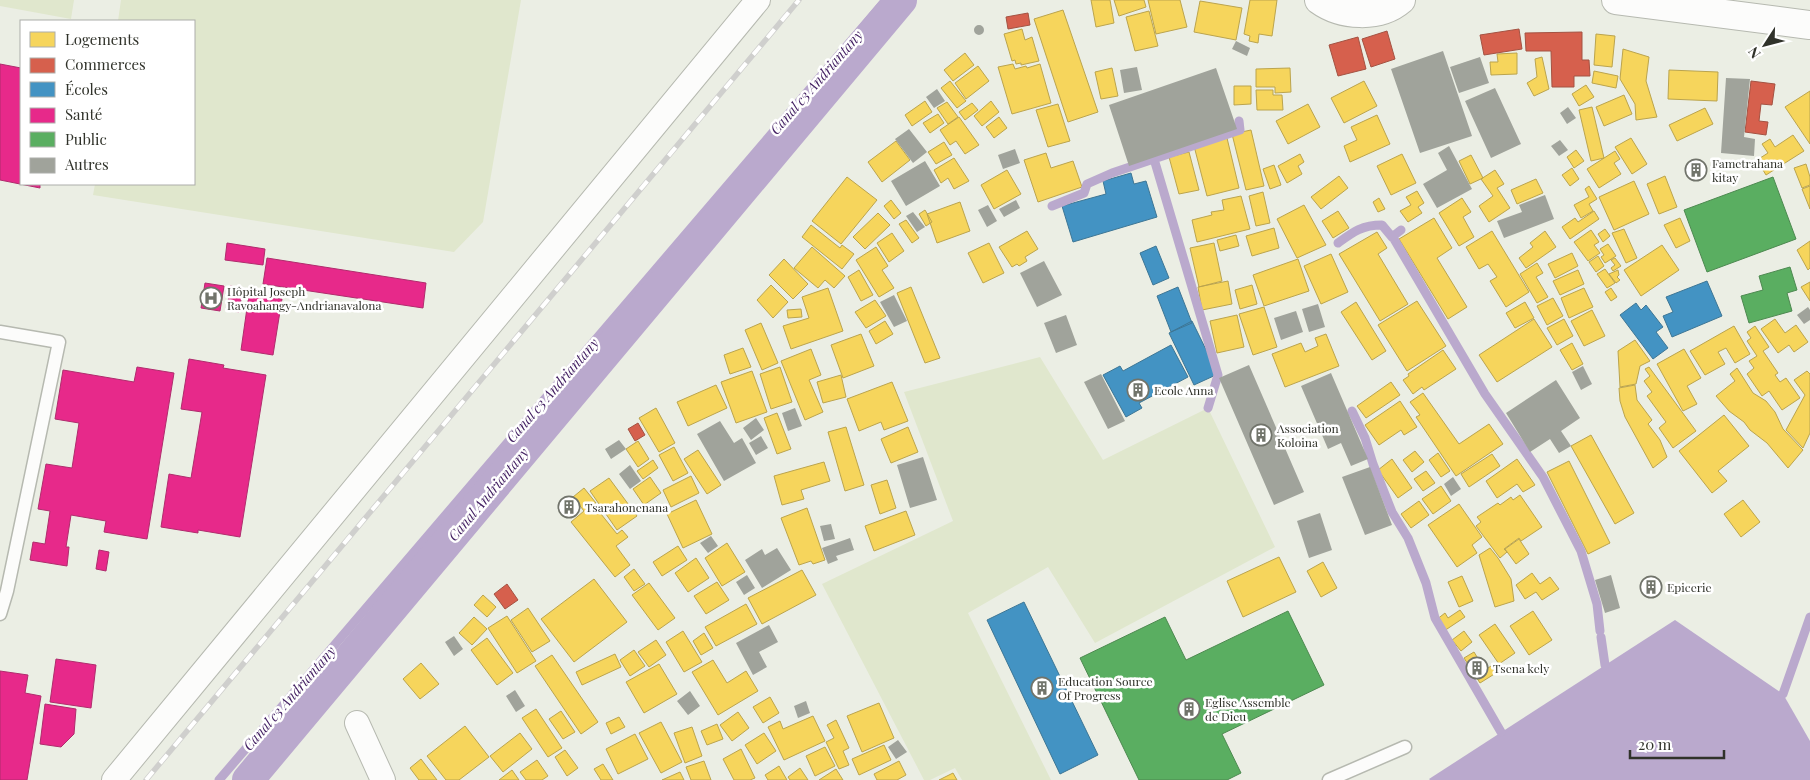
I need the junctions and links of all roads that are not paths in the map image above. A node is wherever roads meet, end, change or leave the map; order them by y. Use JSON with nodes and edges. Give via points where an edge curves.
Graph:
{"nodes":[{"id":1,"x":758,"y":0,"type":"edge"},
{"id":2,"x":1319,"y":0,"type":"edge"},
{"id":3,"x":1401,"y":0,"type":"edge"},
{"id":4,"x":1616,"y":0,"type":"edge"},
{"id":5,"x":1776,"y":20,"type":"junction"},
{"id":6,"x":1810,"y":26,"type":"edge"},
{"id":7,"x":1810,"y":38,"type":"edge"},
{"id":8,"x":0,"y":332,"type":"edge"},
{"id":9,"x":0,"y":614,"type":"edge"},
{"id":10,"x":357,"y":723,"type":"dead end"},
{"id":11,"x":1405,"y":747,"type":"dead end"},
{"id":12,"x":114,"y":780,"type":"edge"},
{"id":13,"x":384,"y":780,"type":"edge"},
{"id":14,"x":1329,"y":780,"type":"edge"}],
"edges":[{"from":1,"to":12,"type":"street"},
{"from":2,"to":3,"type":"main road","via":[[1347,12],[1373,12]]},
{"from":4,"to":5,"type":"main road"},
{"from":5,"to":6,"type":"main road"},
{"from":5,"to":7,"type":"street"},
{"from":8,"to":9,"type":"lane","via":[[59,342]]},
{"from":10,"to":13,"type":"street"},
{"from":11,"to":14,"type":"lane"}]}
